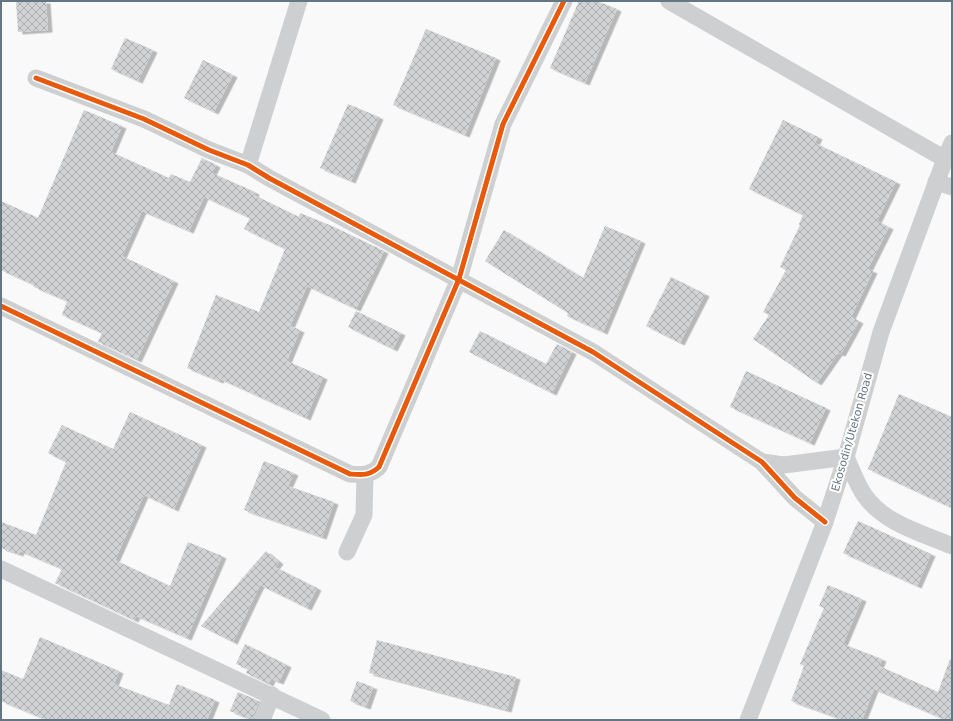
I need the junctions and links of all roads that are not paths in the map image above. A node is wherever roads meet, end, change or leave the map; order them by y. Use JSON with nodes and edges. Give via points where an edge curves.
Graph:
{"nodes":[{"id":1,"x":299,"y":1,"type":"edge"},
{"id":2,"x":564,"y":1,"type":"edge"},
{"id":3,"x":669,"y":1,"type":"edge"},
{"id":4,"x":36,"y":78,"type":"dead end"},
{"id":5,"x":952,"y":143,"type":"edge"},
{"id":6,"x":945,"y":159,"type":"junction"},
{"id":7,"x":248,"y":165,"type":"junction"},
{"id":8,"x":944,"y":185,"type":"edge"},
{"id":9,"x":459,"y":279,"type":"junction"},
{"id":10,"x":1,"y":306,"type":"edge"},
{"id":11,"x":846,"y":457,"type":"junction"},
{"id":12,"x":762,"y":462,"type":"junction"},
{"id":13,"x":365,"y":475,"type":"junction"},
{"id":14,"x":825,"y":522,"type":"junction"},
{"id":15,"x":952,"y":546,"type":"edge"},
{"id":16,"x":347,"y":552,"type":"dead end"},
{"id":17,"x":1,"y":569,"type":"edge"},
{"id":18,"x":272,"y":696,"type":"junction"},
{"id":19,"x":750,"y":719,"type":"edge"},
{"id":20,"x":262,"y":720,"type":"edge"},
{"id":21,"x":322,"y":720,"type":"edge"}],
"edges":[{"from":1,"to":7,"type":"street"},
{"from":2,"to":9,"type":"street","via":[[503,124]]},
{"from":3,"to":6,"type":"street"},
{"from":4,"to":7,"type":"street","via":[[144,119],[209,150]]},
{"from":5,"to":6,"type":"street","name":"Ekosodin/Utekon Road"},
{"from":6,"to":8,"type":"street","name":"Ekosodin/Utekon Road"},
{"from":7,"to":9,"type":"street"},
{"from":8,"to":11,"type":"street","name":"Ekosodin/Utekon Road","via":[[881,332]]},
{"from":9,"to":12,"type":"street","via":[[593,352]]},
{"from":9,"to":13,"type":"street","via":[[379,467]]},
{"from":10,"to":13,"type":"street","via":[[350,474]]},
{"from":11,"to":12,"type":"street","via":[[784,464]]},
{"from":11,"to":14,"type":"street","name":"Ekosodin/Utekon Road"},
{"from":11,"to":15,"type":"street","via":[[864,496],[878,511],[894,521]]},
{"from":12,"to":14,"type":"street","via":[[795,498]]},
{"from":13,"to":16,"type":"street","via":[[364,515]]},
{"from":14,"to":19,"type":"street","name":"Ekosodin/Utekon Road"},
{"from":17,"to":18,"type":"street"},
{"from":18,"to":20,"type":"street"},
{"from":18,"to":21,"type":"street"}]}
